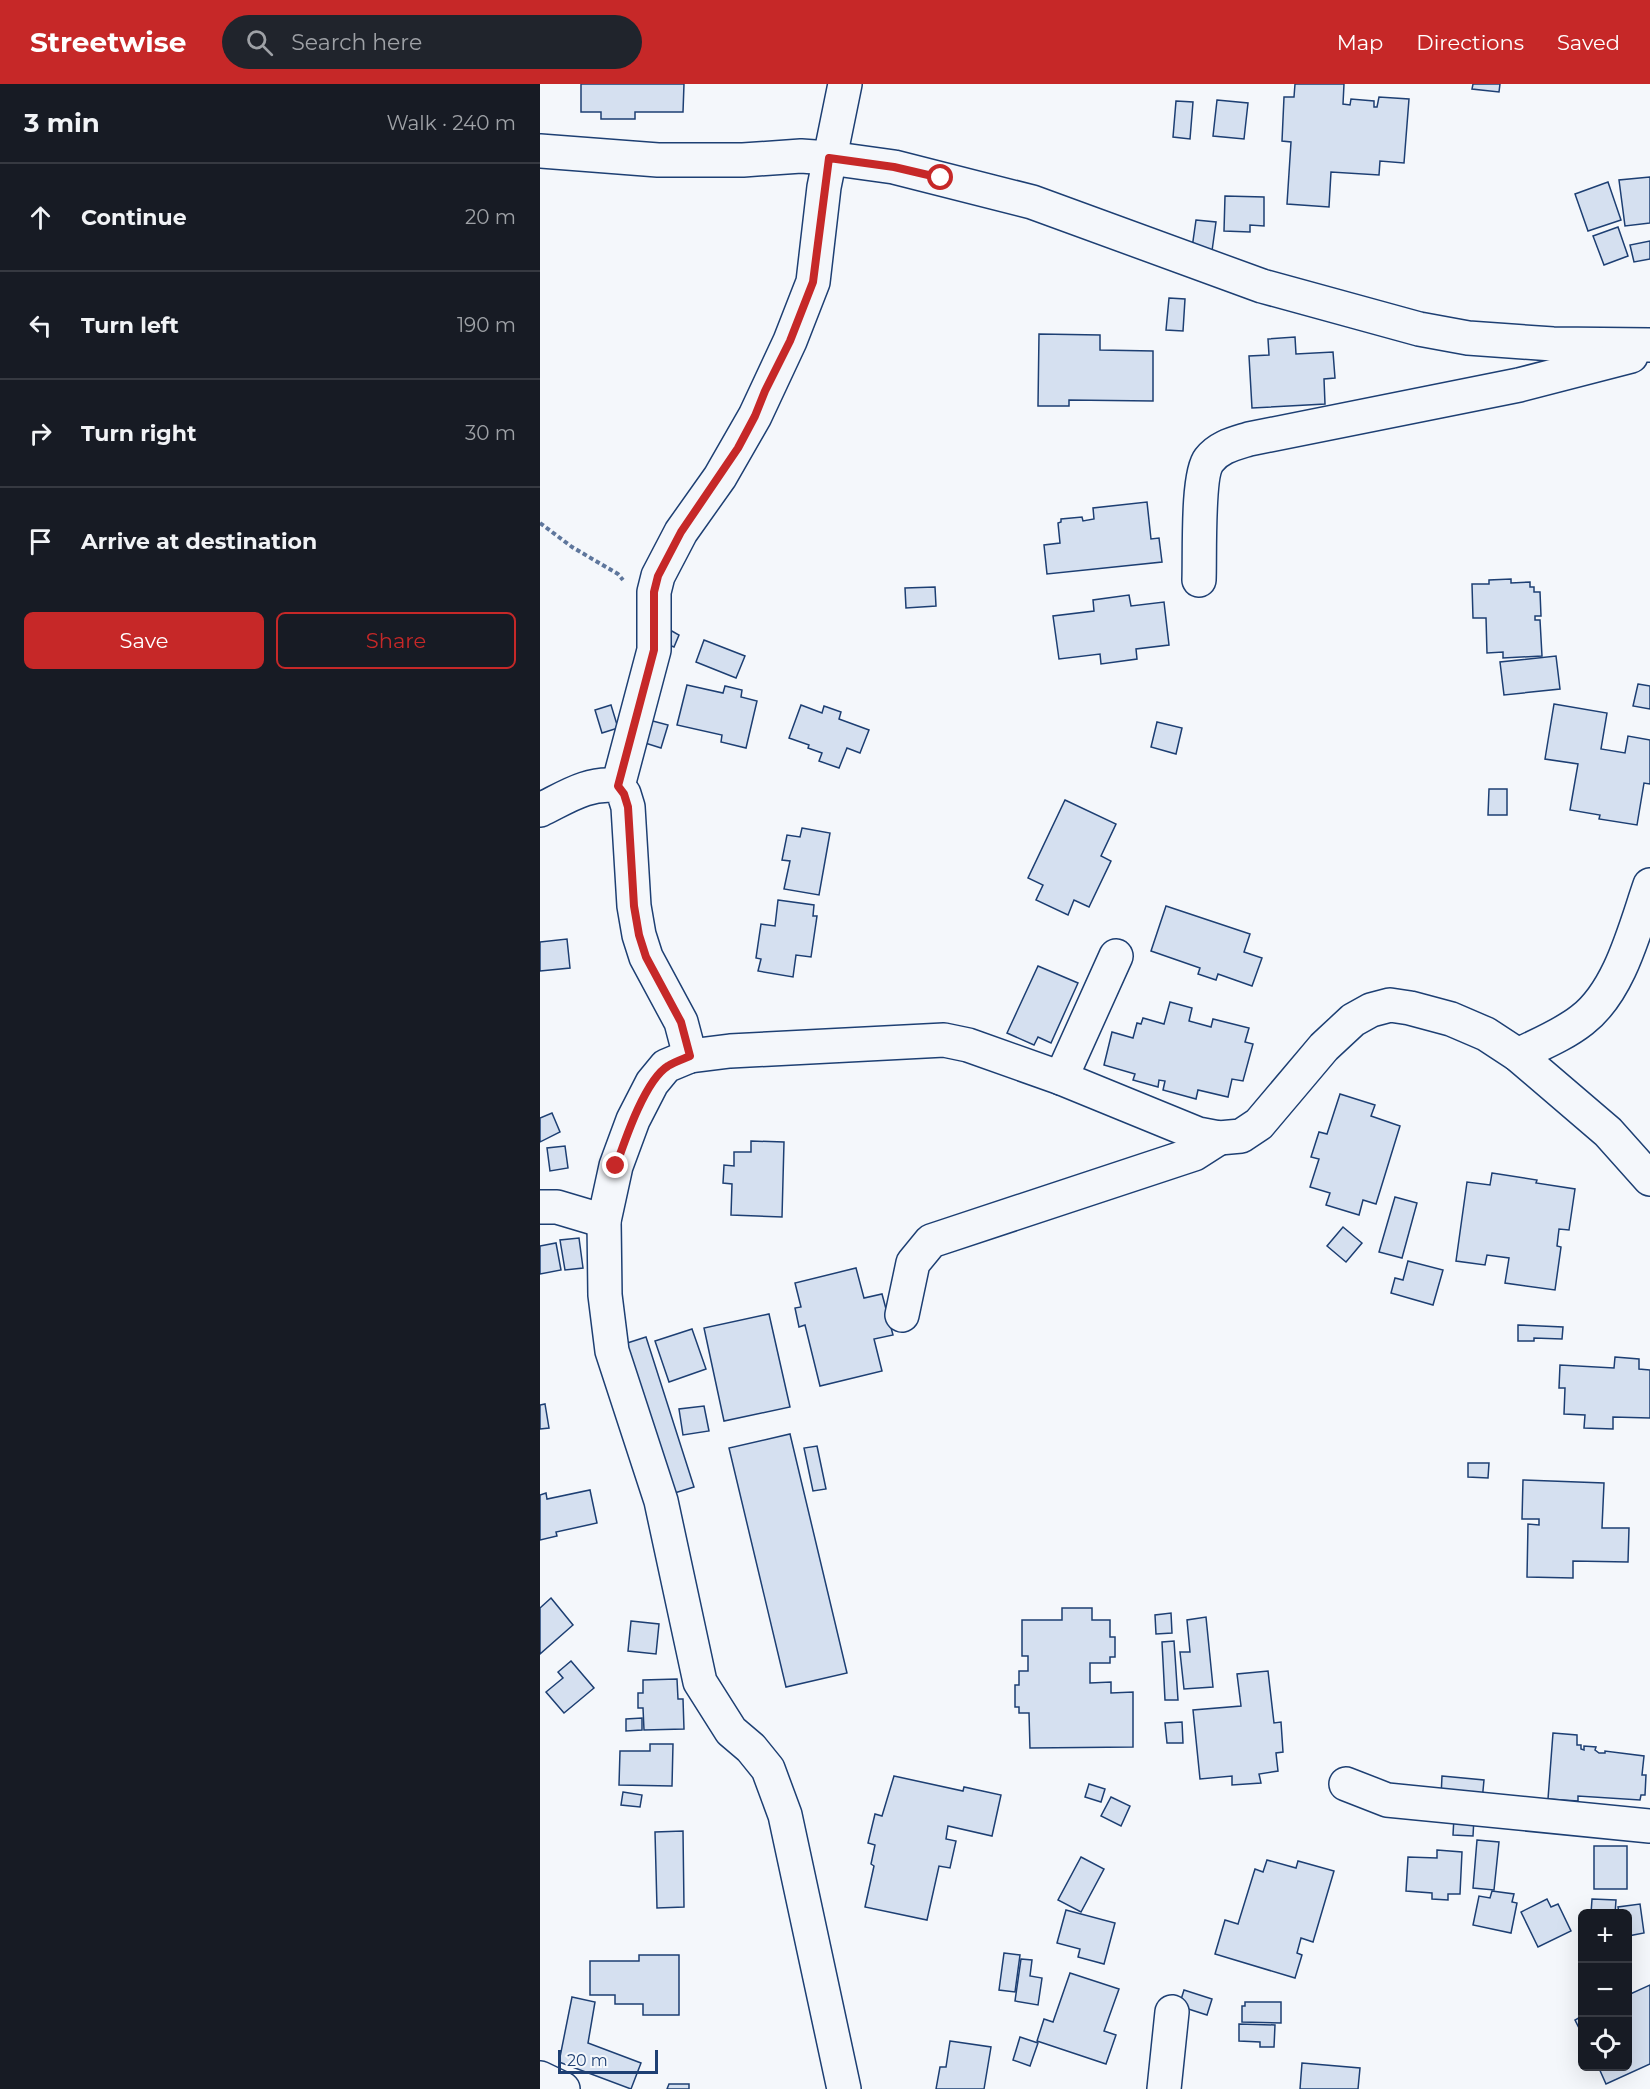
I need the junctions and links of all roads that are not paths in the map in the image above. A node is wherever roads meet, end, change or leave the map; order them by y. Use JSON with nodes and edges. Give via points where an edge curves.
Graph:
{"nodes":[{"id":1,"x":845,"y":84,"type":"edge"},
{"id":2,"x":540,"y":151,"type":"edge"},
{"id":3,"x":829,"y":158,"type":"junction"},
{"id":4,"x":1650,"y":345,"type":"edge"},
{"id":5,"x":1650,"y":351,"type":"edge"},
{"id":6,"x":1199,"y":580,"type":"dead end"},
{"id":7,"x":618,"y":786,"type":"junction"},
{"id":8,"x":540,"y":810,"type":"edge"},
{"id":9,"x":1650,"y":885,"type":"edge"},
{"id":10,"x":1116,"y":956,"type":"dead end"},
{"id":11,"x":1518,"y":1055,"type":"junction"},
{"id":12,"x":690,"y":1056,"type":"junction"},
{"id":13,"x":1061,"y":1078,"type":"junction"},
{"id":14,"x":1220,"y":1138,"type":"junction"},
{"id":15,"x":1650,"y":1179,"type":"edge"},
{"id":16,"x":540,"y":1207,"type":"edge"},
{"id":17,"x":604,"y":1221,"type":"junction"},
{"id":18,"x":902,"y":1315,"type":"dead end"},
{"id":19,"x":1346,"y":1784,"type":"dead end"},
{"id":20,"x":1650,"y":1826,"type":"edge"},
{"id":21,"x":1172,"y":2012,"type":"dead end"},
{"id":22,"x":844,"y":2089,"type":"edge"},
{"id":23,"x":1164,"y":2089,"type":"edge"}],
"edges":[{"from":1,"to":3,"type":"street"},
{"from":2,"to":3,"type":"street","via":[[658,160]]},
{"from":3,"to":4,"type":"street","via":[[894,167],[1032,202],[1262,286],[1419,329],[1468,338],[1553,344]]},
{"from":3,"to":7,"type":"street","via":[[813,282],[790,341],[738,448],[681,532],[658,576],[654,592],[654,650]]},
{"from":5,"to":6,"type":"street","via":[[1519,385],[1269,434],[1222,447],[1207,462],[1202,487]]},
{"from":7,"to":8,"type":"street","via":[[591,786]]},
{"from":7,"to":12,"type":"street","via":[[628,807],[639,935],[646,957],[681,1022]]},
{"from":9,"to":11,"type":"street","via":[[1623,961],[1605,995],[1584,1019]]},
{"from":10,"to":13,"type":"street"},
{"from":11,"to":14,"type":"street","via":[[1486,1034],[1451,1019],[1390,1005],[1371,1010],[1353,1020],[1324,1047],[1259,1124],[1241,1136]]},
{"from":11,"to":15,"type":"street","via":[[1608,1132]]},
{"from":12,"to":13,"type":"street","via":[[944,1040]]},
{"from":12,"to":17,"type":"street","via":[[666,1066],[652,1083],[616,1166]]},
{"from":13,"to":14,"type":"street","via":[[1198,1134]]},
{"from":14,"to":18,"type":"street","via":[[1194,1154],[930,1241],[913,1263]]},
{"from":16,"to":17,"type":"street","via":[[557,1207]]},
{"from":17,"to":22,"type":"street","via":[[605,1295],[612,1351],[661,1502],[700,1682],[731,1731],[768,1769],[785,1815]]},
{"from":19,"to":20,"type":"street","via":[[1387,1800]]},
{"from":21,"to":23,"type":"street"}]}
